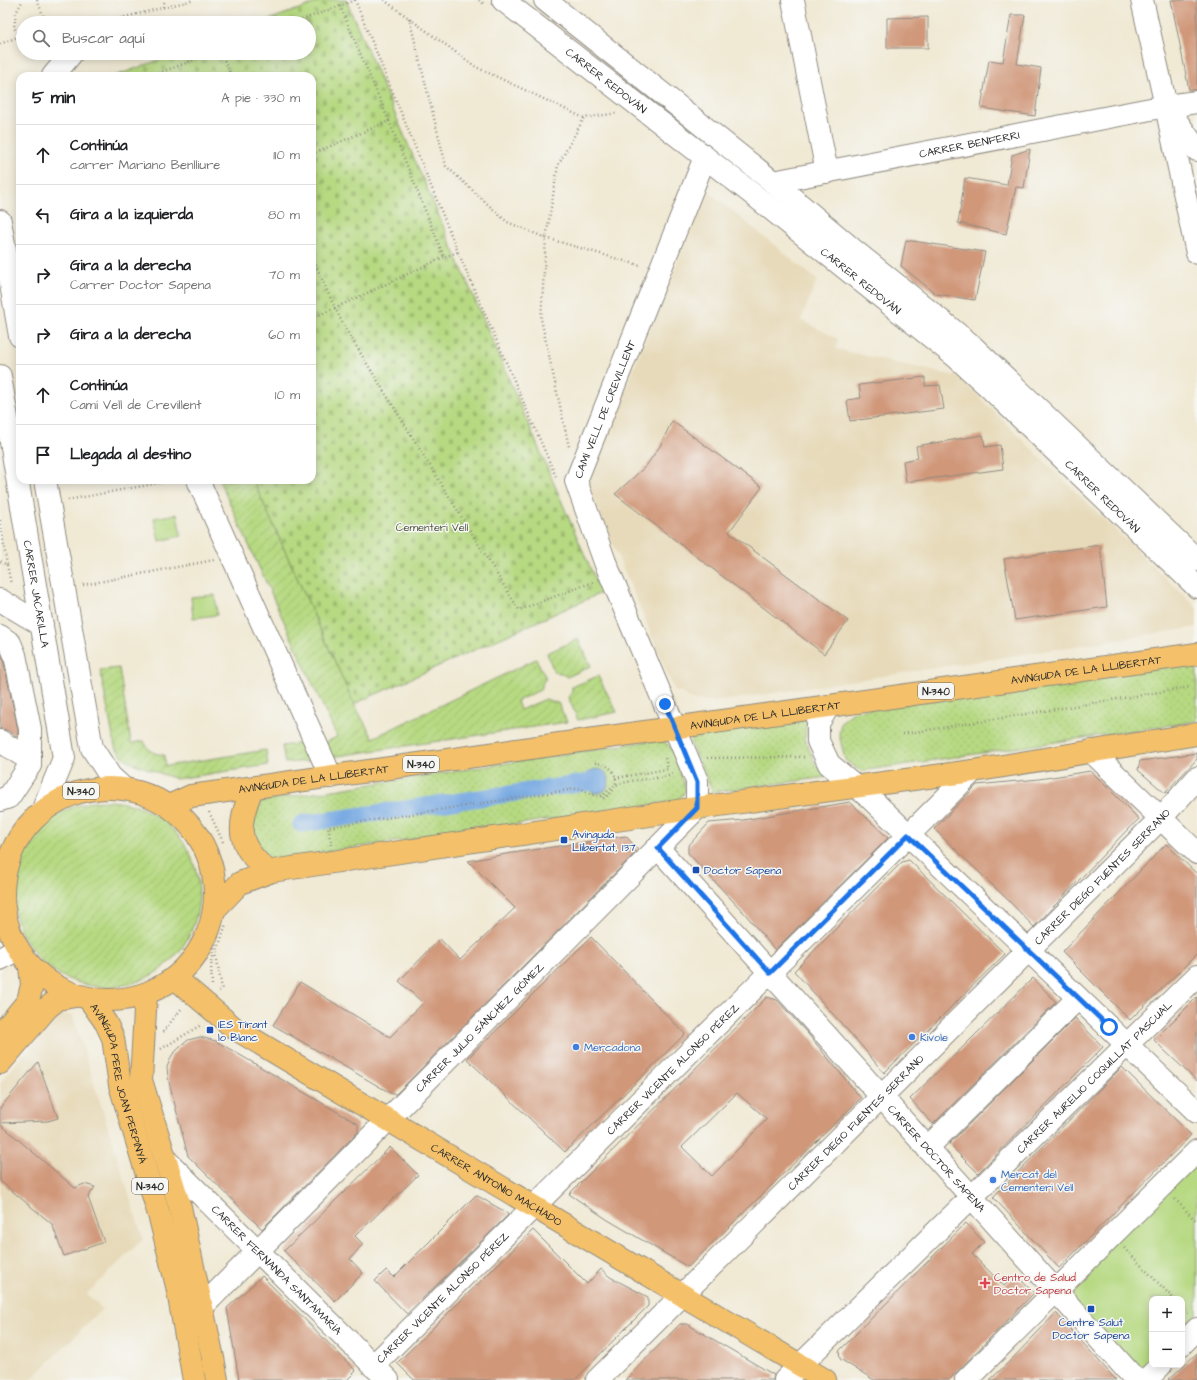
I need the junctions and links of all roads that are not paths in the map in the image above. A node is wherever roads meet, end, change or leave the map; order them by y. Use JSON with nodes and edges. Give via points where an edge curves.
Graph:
{"nodes":[{"id":1,"x":503,"y":0,"type":"edge"},
{"id":2,"x":545,"y":0,"type":"edge"},
{"id":3,"x":793,"y":0,"type":"edge"},
{"id":4,"x":1142,"y":0,"type":"edge"},
{"id":5,"x":66,"y":60,"type":"edge"},
{"id":6,"x":55,"y":72,"type":"edge"},
{"id":7,"x":1197,"y":102,"type":"edge"},
{"id":8,"x":1166,"y":106,"type":"junction"},
{"id":9,"x":1197,"y":150,"type":"edge"},
{"id":10,"x":705,"y":157,"type":"junction"},
{"id":11,"x":827,"y":172,"type":"junction"},
{"id":12,"x":773,"y":182,"type":"junction"},
{"id":13,"x":0,"y":221,"type":"edge"},
{"id":14,"x":1196,"y":246,"type":"edge"},
{"id":15,"x":16,"y":313,"type":"edge"},
{"id":16,"x":0,"y":376,"type":"edge"},
{"id":17,"x":16,"y":471,"type":"edge"},
{"id":18,"x":18,"y":484,"type":"edge"},
{"id":19,"x":46,"y":484,"type":"edge"},
{"id":20,"x":200,"y":484,"type":"edge"},
{"id":21,"x":1197,"y":560,"type":"edge"},
{"id":22,"x":1197,"y":587,"type":"edge"},
{"id":23,"x":0,"y":600,"type":"edge"},
{"id":24,"x":69,"y":619,"type":"junction"},
{"id":25,"x":42,"y":625,"type":"junction"},
{"id":26,"x":0,"y":636,"type":"edge"},
{"id":27,"x":1197,"y":654,"type":"edge"},
{"id":28,"x":829,"y":706,"type":"junction"},
{"id":29,"x":675,"y":728,"type":"junction"},
{"id":30,"x":1197,"y":734,"type":"edge"},
{"id":31,"x":0,"y":741,"type":"edge"},
{"id":32,"x":0,"y":748,"type":"edge"},
{"id":33,"x":1091,"y":751,"type":"junction"},
{"id":34,"x":30,"y":765,"type":"junction"},
{"id":35,"x":973,"y":771,"type":"junction"},
{"id":36,"x":331,"y":777,"type":"junction"},
{"id":37,"x":1197,"y":778,"type":"edge"},
{"id":38,"x":857,"y":786,"type":"junction"},
{"id":39,"x":123,"y":788,"type":"junction"},
{"id":40,"x":252,"y":788,"type":"junction"},
{"id":41,"x":0,"y":800,"type":"edge"},
{"id":42,"x":169,"y":806,"type":"junction"},
{"id":43,"x":697,"y":808,"type":"junction"},
{"id":44,"x":43,"y":809,"type":"junction"},
{"id":45,"x":1160,"y":818,"type":"junction"},
{"id":46,"x":908,"y":835,"type":"junction"},
{"id":47,"x":8,"y":844,"type":"edge"},
{"id":48,"x":658,"y":848,"type":"junction"},
{"id":49,"x":1197,"y":853,"type":"edge"},
{"id":50,"x":268,"y":872,"type":"junction"},
{"id":51,"x":220,"y":917,"type":"junction"},
{"id":52,"x":2,"y":918,"type":"edge"},
{"id":53,"x":1028,"y":950,"type":"junction"},
{"id":54,"x":9,"y":954,"type":"edge"},
{"id":55,"x":30,"y":967,"type":"junction"},
{"id":56,"x":770,"y":973,"type":"junction"},
{"id":57,"x":1197,"y":976,"type":"edge"},
{"id":58,"x":175,"y":978,"type":"junction"},
{"id":59,"x":146,"y":994,"type":"junction"},
{"id":60,"x":82,"y":997,"type":"junction"},
{"id":61,"x":1078,"y":998,"type":"junction"},
{"id":62,"x":0,"y":1035,"type":"edge"},
{"id":63,"x":1127,"y":1045,"type":"junction"},
{"id":64,"x":0,"y":1063,"type":"edge"},
{"id":65,"x":881,"y":1097,"type":"junction"},
{"id":66,"x":1197,"y":1112,"type":"edge"},
{"id":67,"x":388,"y":1120,"type":"junction"},
{"id":68,"x":927,"y":1148,"type":"junction"},
{"id":69,"x":1197,"y":1151,"type":"edge"},
{"id":70,"x":166,"y":1160,"type":"junction"},
{"id":71,"x":971,"y":1197,"type":"junction"},
{"id":72,"x":534,"y":1206,"type":"junction"},
{"id":73,"x":258,"y":1252,"type":"junction"},
{"id":74,"x":1056,"y":1291,"type":"junction"},
{"id":75,"x":682,"y":1295,"type":"junction"},
{"id":76,"x":202,"y":1308,"type":"junction"},
{"id":77,"x":1197,"y":1330,"type":"edge"},
{"id":78,"x":1185,"y":1341,"type":"edge"},
{"id":79,"x":1158,"y":1368,"type":"edge"},
{"id":80,"x":380,"y":1373,"type":"edge"},
{"id":81,"x":794,"y":1375,"type":"edge"},
{"id":82,"x":194,"y":1380,"type":"edge"},
{"id":83,"x":217,"y":1380,"type":"edge"},
{"id":84,"x":596,"y":1380,"type":"edge"},
{"id":85,"x":826,"y":1380,"type":"edge"},
{"id":86,"x":966,"y":1380,"type":"edge"},
{"id":87,"x":1136,"y":1380,"type":"edge"},
{"id":88,"x":1146,"y":1380,"type":"edge"}],
"edges":[{"from":1,"to":10,"type":"street","name":"CARRER REDOVÁN"},
{"from":2,"to":12,"type":"street","name":"CARRER REDOVÁN"},
{"from":3,"to":11,"type":"street"},
{"from":4,"to":8,"type":"street"},
{"from":5,"to":6,"type":"street"},
{"from":7,"to":8,"type":"street","name":"CARRER BENFERRI"},
{"from":8,"to":9,"type":"street"},
{"from":8,"to":11,"type":"street","name":"CARRER BENFERRI"},
{"from":8,"to":14,"type":"street"},
{"from":10,"to":22,"type":"street","name":"CARRER REDOVÁN","via":[[956,357]]},
{"from":10,"to":29,"type":"street","name":"CAMÍ VELL DE CREVILLENT","via":[[576,481],[605,562]]},
{"from":11,"to":12,"type":"street","name":"CARRER BENFERRI"},
{"from":12,"to":21,"type":"street","name":"CARRER REDOVÁN","via":[[970,344]]},
{"from":13,"to":15,"type":"street"},
{"from":16,"to":17,"type":"street","name":"CARRER JACARILLA"},
{"from":18,"to":25,"type":"street","name":"CARRER JACARILLA"},
{"from":19,"to":24,"type":"street"},
{"from":20,"to":36,"type":"street"},
{"from":23,"to":25,"type":"street"},
{"from":24,"to":25,"type":"street"},
{"from":24,"to":39,"type":"street","via":[[92,748],[110,776]]},
{"from":25,"to":44,"type":"street","name":"CARRER JACARILLA","via":[[64,758]]},
{"from":26,"to":34,"type":"street","via":[[10,643],[15,655],[30,729]]},
{"from":27,"to":28,"type":"main road","name":"AVINGUDA DE LA LLIBERTAT","number":"N-340"},
{"from":28,"to":29,"type":"main road","name":"AVINGUDA DE LA LLIBERTAT","number":"N-340"},
{"from":28,"to":38,"type":"street","via":[[818,723],[818,741],[830,764]]},
{"from":29,"to":36,"type":"main road","name":"AVINGUDA DE LA LLIBERTAT","number":"N-340"},
{"from":29,"to":43,"type":"street","via":[[697,782]]},
{"from":30,"to":33,"type":"main road"},
{"from":31,"to":34,"type":"street","via":[[25,756]]},
{"from":32,"to":34,"type":"street"},
{"from":33,"to":35,"type":"main road"},
{"from":33,"to":45,"type":"street"},
{"from":34,"to":41,"type":"street","via":[[9,797]]},
{"from":35,"to":38,"type":"main road"},
{"from":35,"to":46,"type":"street","name":"CARRER VICENTE ALONSO PÉREZ"},
{"from":36,"to":40,"type":"main road","name":"AVINGUDA DE LA LLIBERTAT","number":"N-340"},
{"from":37,"to":45,"type":"street","name":"CARRER DIEGO FUENTES SERRANO"},
{"from":38,"to":43,"type":"main road"},
{"from":38,"to":46,"type":"street"},
{"from":39,"to":42,"type":"main road","number":"N-340","via":[[147,794]]},
{"from":39,"to":44,"type":"main road","number":"N-340","via":[[97,788],[72,793]]},
{"from":40,"to":42,"type":"main road","name":"AVINGUDA DE LA LLIBERTAT","number":"N-340","via":[[191,796]]},
{"from":40,"to":50,"type":"main road","via":[[243,811],[240,828],[243,843],[257,863]]},
{"from":42,"to":51,"type":"main road","number":"N-340","via":[[200,838],[211,862]]},
{"from":43,"to":48,"type":"street","name":"CARRER JULIO SÁNCHEZ GÓMEZ"},
{"from":43,"to":50,"type":"main road"},
{"from":44,"to":47,"type":"main road","number":"N-340"},
{"from":45,"to":49,"type":"street"},
{"from":45,"to":53,"type":"street","name":"CARRER DIEGO FUENTES SERRANO"},
{"from":46,"to":53,"type":"street"},
{"from":46,"to":56,"type":"street","name":"CARRER VICENTE ALONSO PÉREZ"},
{"from":47,"to":52,"type":"main road","number":"N-340","via":[[2,883]]},
{"from":48,"to":56,"type":"street","name":"CARRER DOCTOR SAPENA"},
{"from":48,"to":67,"type":"street","name":"CARRER JULIO SÁNCHEZ GÓMEZ"},
{"from":50,"to":51,"type":"main road","via":[[240,882]]},
{"from":51,"to":58,"type":"main road","number":"N-340","via":[[194,959]]},
{"from":52,"to":54,"type":"main road","number":"N-340"},
{"from":53,"to":61,"type":"street"},
{"from":53,"to":65,"type":"street","name":"CARRER DIEGO FUENTES SERRANO"},
{"from":54,"to":55,"type":"main road","number":"N-340"},
{"from":55,"to":60,"type":"main road","number":"N-340","via":[[51,984]]},
{"from":55,"to":62,"type":"main road","via":[[32,986],[28,1001]]},
{"from":56,"to":65,"type":"street","name":"CARRER DOCTOR SAPENA"},
{"from":56,"to":72,"type":"street","name":"CARRER VICENTE ALONSO PÉREZ"},
{"from":57,"to":63,"type":"street","name":"CARRER AURELIO COQUILLAT PASCUAL"},
{"from":58,"to":59,"type":"main road","number":"N-340"},
{"from":58,"to":67,"type":"main road","name":"CARRER ANTONIO MACHADO","via":[[192,1002]]},
{"from":59,"to":60,"type":"main road","number":"N-340","via":[[120,1000]]},
{"from":59,"to":70,"type":"main road","name":"AVINGUDA PERE JOAN PERPINYÀ","number":"N-340","via":[[151,1031],[141,1080]]},
{"from":60,"to":64,"type":"main road","via":[[58,999],[47,1008]]},
{"from":60,"to":82,"type":"main road","name":"AVINGUDA PERE JOAN PERPINYÀ","number":"N-340","via":[[106,1023],[114,1038],[120,1086],[178,1286]]},
{"from":61,"to":63,"type":"street"},
{"from":61,"to":68,"type":"street"},
{"from":63,"to":66,"type":"street"},
{"from":63,"to":71,"type":"street","name":"CARRER AURELIO COQUILLAT PASCUAL"},
{"from":65,"to":68,"type":"street","name":"CARRER DOCTOR SAPENA"},
{"from":65,"to":75,"type":"street","name":"CARRER DIEGO FUENTES SERRANO"},
{"from":67,"to":72,"type":"main road","name":"CARRER ANTONIO MACHADO"},
{"from":67,"to":73,"type":"street","name":"CARRER JULIO SÁNCHEZ GÓMEZ"},
{"from":68,"to":71,"type":"street","name":"CARRER DOCTOR SAPENA"},
{"from":69,"to":74,"type":"street"},
{"from":70,"to":73,"type":"street","name":"CARRER FERNANDA SANTAMARÍA"},
{"from":70,"to":76,"type":"main road","name":"AVINGUDA PERE JOAN PERPINYÀ","number":"N-340","via":[[180,1207]]},
{"from":71,"to":74,"type":"street","name":"CARRER DOCTOR SAPENA"},
{"from":71,"to":81,"type":"street","name":"CARRER AURELIO COQUILLAT PASCUAL"},
{"from":72,"to":75,"type":"main road","name":"CARRER ANTONIO MACHADO"},
{"from":72,"to":80,"type":"street","name":"CARRER VICENTE ALONSO PÉREZ"},
{"from":73,"to":76,"type":"street","name":"CARRER JULIO SÁNCHEZ GÓMEZ"},
{"from":73,"to":80,"type":"street","name":"CARRER FERNANDA SANTAMARÍA"},
{"from":74,"to":86,"type":"street"},
{"from":74,"to":87,"type":"street","name":"CARRER DOCTOR SAPENA"},
{"from":75,"to":81,"type":"main road","name":"CARRER ANTONIO MACHADO"},
{"from":75,"to":84,"type":"street","name":"CARRER DIEGO FUENTES SERRANO"},
{"from":76,"to":83,"type":"main road","name":"AVINGUDA PERE JOAN PERPINYÀ","number":"N-340"},
{"from":77,"to":78,"type":"street"},
{"from":79,"to":88,"type":"street"},
{"from":81,"to":85,"type":"main road","name":"CARRER ANTONIO MACHADO"}]}
